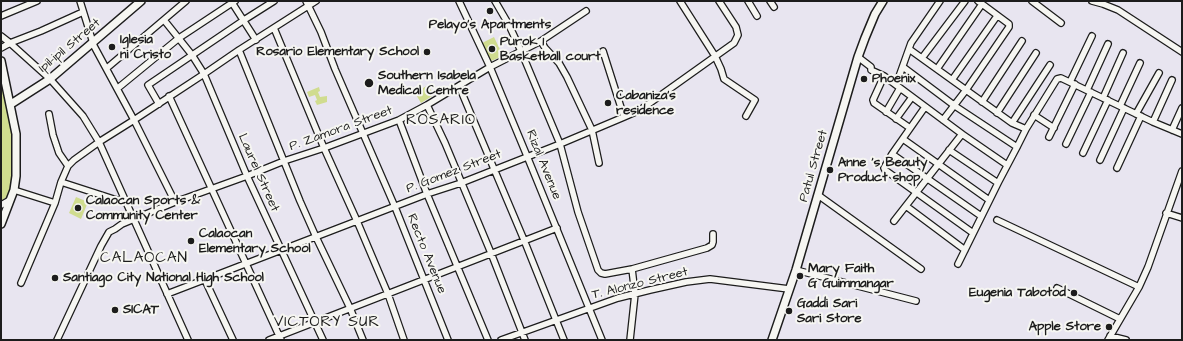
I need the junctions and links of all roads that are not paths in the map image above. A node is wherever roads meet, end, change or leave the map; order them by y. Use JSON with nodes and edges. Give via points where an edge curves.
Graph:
{"nodes":[{"id":1,"x":37,"y":1,"type":"edge"},
{"id":2,"x":80,"y":1,"type":"edge"},
{"id":3,"x":141,"y":1,"type":"edge"},
{"id":4,"x":186,"y":1,"type":"edge"},
{"id":5,"x":274,"y":1,"type":"edge"},
{"id":6,"x":316,"y":1,"type":"edge"},
{"id":7,"x":459,"y":1,"type":"edge"},
{"id":8,"x":495,"y":1,"type":"edge"},
{"id":9,"x":680,"y":1,"type":"edge"},
{"id":10,"x":719,"y":1,"type":"edge"},
{"id":11,"x":748,"y":1,"type":"edge"},
{"id":12,"x":770,"y":1,"type":"edge"},
{"id":13,"x":883,"y":1,"type":"edge"},
{"id":14,"x":940,"y":1,"type":"edge"},
{"id":15,"x":965,"y":1,"type":"edge"},
{"id":16,"x":1032,"y":1,"type":"edge"},
{"id":17,"x":1092,"y":1,"type":"edge"},
{"id":18,"x":233,"y":2,"type":"edge"},
{"id":19,"x":980,"y":2,"type":"edge"},
{"id":20,"x":1101,"y":2,"type":"edge"},
{"id":21,"x":308,"y":3,"type":"edge"},
{"id":22,"x":774,"y":7,"type":"dead end"},
{"id":23,"x":586,"y":11,"type":"dead end"},
{"id":24,"x":83,"y":12,"type":"junction"},
{"id":25,"x":1,"y":16,"type":"edge"},
{"id":26,"x":757,"y":16,"type":"dead end"},
{"id":27,"x":997,"y":16,"type":"junction"},
{"id":28,"x":164,"y":20,"type":"junction"},
{"id":29,"x":244,"y":20,"type":"junction"},
{"id":30,"x":1061,"y":23,"type":"dead end"},
{"id":31,"x":274,"y":28,"type":"junction"},
{"id":32,"x":1,"y":36,"type":"edge"},
{"id":33,"x":1092,"y":36,"type":"dead end"},
{"id":34,"x":179,"y":38,"type":"junction"},
{"id":35,"x":256,"y":40,"type":"junction"},
{"id":36,"x":541,"y":41,"type":"junction"},
{"id":37,"x":1022,"y":41,"type":"dead end"},
{"id":38,"x":10,"y":43,"type":"junction"},
{"id":39,"x":93,"y":43,"type":"junction"},
{"id":40,"x":1108,"y":44,"type":"dead end"},
{"id":41,"x":1,"y":48,"type":"edge"},
{"id":42,"x":909,"y":49,"type":"junction"},
{"id":43,"x":240,"y":50,"type":"junction"},
{"id":44,"x":521,"y":51,"type":"junction"},
{"id":45,"x":603,"y":51,"type":"dead end"},
{"id":46,"x":1182,"y":52,"type":"edge"},
{"id":47,"x":1123,"y":53,"type":"dead end"},
{"id":48,"x":1036,"y":54,"type":"dead end"},
{"id":49,"x":192,"y":55,"type":"junction"},
{"id":50,"x":715,"y":56,"type":"junction"},
{"id":51,"x":858,"y":57,"type":"junction"},
{"id":52,"x":922,"y":58,"type":"junction"},
{"id":53,"x":1,"y":61,"type":"edge"},
{"id":54,"x":1140,"y":63,"type":"dead end"},
{"id":55,"x":1050,"y":65,"type":"dead end"},
{"id":56,"x":490,"y":67,"type":"junction"},
{"id":57,"x":903,"y":67,"type":"junction"},
{"id":58,"x":107,"y":68,"type":"junction"},
{"id":59,"x":937,"y":69,"type":"junction"},
{"id":60,"x":1159,"y":73,"type":"dead end"},
{"id":61,"x":204,"y":74,"type":"junction"},
{"id":62,"x":884,"y":76,"type":"junction"},
{"id":63,"x":50,"y":79,"type":"junction"},
{"id":64,"x":952,"y":80,"type":"junction"},
{"id":65,"x":1172,"y":80,"type":"dead end"},
{"id":66,"x":1072,"y":83,"type":"junction"},
{"id":67,"x":459,"y":86,"type":"junction"},
{"id":68,"x":898,"y":86,"type":"junction"},
{"id":69,"x":118,"y":88,"type":"junction"},
{"id":70,"x":966,"y":90,"type":"junction"},
{"id":71,"x":1089,"y":91,"type":"junction"},
{"id":72,"x":169,"y":96,"type":"junction"},
{"id":73,"x":912,"y":97,"type":"junction"},
{"id":74,"x":1105,"y":99,"type":"junction"},
{"id":75,"x":982,"y":102,"type":"junction"},
{"id":76,"x":11,"y":104,"type":"junction"},
{"id":77,"x":159,"y":104,"type":"junction"},
{"id":78,"x":427,"y":105,"type":"junction"},
{"id":79,"x":955,"y":106,"type":"junction"},
{"id":80,"x":925,"y":107,"type":"junction"},
{"id":81,"x":1122,"y":107,"type":"junction"},
{"id":82,"x":1182,"y":108,"type":"edge"},
{"id":83,"x":886,"y":112,"type":"junction"},
{"id":84,"x":998,"y":113,"type":"junction"},
{"id":85,"x":49,"y":114,"type":"dead end"},
{"id":86,"x":1034,"y":115,"type":"junction"},
{"id":87,"x":1139,"y":115,"type":"junction"},
{"id":88,"x":746,"y":116,"type":"dead end"},
{"id":89,"x":624,"y":117,"type":"junction"},
{"id":90,"x":896,"y":119,"type":"junction"},
{"id":91,"x":134,"y":120,"type":"junction"},
{"id":92,"x":399,"y":120,"type":"junction"},
{"id":93,"x":943,"y":120,"type":"junction"},
{"id":94,"x":1153,"y":122,"type":"junction"},
{"id":95,"x":1012,"y":124,"type":"junction"},
{"id":96,"x":910,"y":128,"type":"junction"},
{"id":97,"x":1054,"y":128,"type":"junction"},
{"id":98,"x":1026,"y":129,"type":"junction"},
{"id":99,"x":592,"y":130,"type":"junction"},
{"id":100,"x":1172,"y":130,"type":"junction"},
{"id":101,"x":364,"y":134,"type":"junction"},
{"id":102,"x":962,"y":134,"type":"junction"},
{"id":103,"x":1182,"y":134,"type":"edge"},
{"id":104,"x":1049,"y":137,"type":"dead end"},
{"id":105,"x":902,"y":139,"type":"junction"},
{"id":106,"x":99,"y":142,"type":"junction"},
{"id":107,"x":560,"y":144,"type":"junction"},
{"id":108,"x":1066,"y":144,"type":"dead end"},
{"id":109,"x":1017,"y":147,"type":"junction"},
{"id":110,"x":324,"y":148,"type":"junction"},
{"id":111,"x":949,"y":150,"type":"junction"},
{"id":112,"x":1083,"y":153,"type":"dead end"},
{"id":113,"x":892,"y":154,"type":"junction"},
{"id":114,"x":527,"y":156,"type":"junction"},
{"id":115,"x":1100,"y":160,"type":"dead end"},
{"id":116,"x":284,"y":161,"type":"junction"},
{"id":117,"x":599,"y":163,"type":"dead end"},
{"id":118,"x":939,"y":164,"type":"junction"},
{"id":119,"x":1007,"y":165,"type":"junction"},
{"id":120,"x":68,"y":166,"type":"junction"},
{"id":121,"x":1117,"y":168,"type":"dead end"},
{"id":122,"x":494,"y":169,"type":"junction"},
{"id":123,"x":1182,"y":171,"type":"edge"},
{"id":124,"x":247,"y":176,"type":"junction"},
{"id":125,"x":928,"y":178,"type":"junction"},
{"id":126,"x":61,"y":182,"type":"junction"},
{"id":127,"x":461,"y":183,"type":"junction"},
{"id":128,"x":998,"y":183,"type":"junction"},
{"id":129,"x":212,"y":188,"type":"junction"},
{"id":130,"x":14,"y":190,"type":"junction"},
{"id":131,"x":917,"y":192,"type":"junction"},
{"id":132,"x":427,"y":194,"type":"junction"},
{"id":133,"x":818,"y":195,"type":"junction"},
{"id":134,"x":10,"y":200,"type":"junction"},
{"id":135,"x":990,"y":200,"type":"junction"},
{"id":136,"x":175,"y":202,"type":"junction"},
{"id":137,"x":55,"y":203,"type":"junction"},
{"id":138,"x":126,"y":203,"type":"junction"},
{"id":139,"x":1,"y":205,"type":"edge"},
{"id":140,"x":906,"y":206,"type":"junction"},
{"id":141,"x":395,"y":207,"type":"junction"},
{"id":142,"x":1166,"y":213,"type":"junction"},
{"id":143,"x":982,"y":216,"type":"junction"},
{"id":144,"x":1182,"y":218,"type":"edge"},
{"id":145,"x":134,"y":220,"type":"junction"},
{"id":146,"x":998,"y":220,"type":"dead end"},
{"id":147,"x":357,"y":221,"type":"junction"},
{"id":148,"x":894,"y":221,"type":"dead end"},
{"id":149,"x":1,"y":224,"type":"edge"},
{"id":150,"x":557,"y":228,"type":"junction"},
{"id":151,"x":974,"y":233,"type":"junction"},
{"id":152,"x":713,"y":234,"type":"dead end"},
{"id":153,"x":316,"y":237,"type":"junction"},
{"id":154,"x":524,"y":240,"type":"junction"},
{"id":155,"x":281,"y":250,"type":"junction"},
{"id":156,"x":965,"y":250,"type":"junction"},
{"id":157,"x":490,"y":253,"type":"junction"},
{"id":158,"x":246,"y":264,"type":"junction"},
{"id":159,"x":958,"y":264,"type":"dead end"},
{"id":160,"x":457,"y":266,"type":"junction"},
{"id":161,"x":921,"y":268,"type":"dead end"},
{"id":162,"x":632,"y":269,"type":"junction"},
{"id":163,"x":796,"y":270,"type":"junction"},
{"id":164,"x":423,"y":279,"type":"junction"},
{"id":165,"x":205,"y":280,"type":"junction"},
{"id":166,"x":21,"y":283,"type":"dead end"},
{"id":167,"x":1139,"y":287,"type":"junction"},
{"id":168,"x":1056,"y":288,"type":"dead end"},
{"id":169,"x":789,"y":289,"type":"junction"},
{"id":170,"x":167,"y":294,"type":"junction"},
{"id":171,"x":388,"y":294,"type":"junction"},
{"id":172,"x":635,"y":294,"type":"junction"},
{"id":173,"x":916,"y":302,"type":"dead end"},
{"id":174,"x":350,"y":308,"type":"junction"},
{"id":175,"x":589,"y":308,"type":"junction"},
{"id":176,"x":1120,"y":319,"type":"junction"},
{"id":177,"x":555,"y":320,"type":"junction"},
{"id":178,"x":315,"y":322,"type":"junction"},
{"id":179,"x":522,"y":332,"type":"junction"},
{"id":180,"x":280,"y":338,"type":"edge"},
{"id":181,"x":1109,"y":338,"type":"edge"},
{"id":182,"x":57,"y":340,"type":"edge"},
{"id":183,"x":188,"y":340,"type":"edge"},
{"id":184,"x":233,"y":340,"type":"edge"},
{"id":185,"x":269,"y":340,"type":"edge"},
{"id":186,"x":323,"y":340,"type":"edge"},
{"id":187,"x":364,"y":340,"type":"edge"},
{"id":188,"x":404,"y":340,"type":"edge"},
{"id":189,"x":448,"y":340,"type":"edge"},
{"id":190,"x":488,"y":340,"type":"edge"},
{"id":191,"x":501,"y":340,"type":"edge"},
{"id":192,"x":525,"y":340,"type":"edge"},
{"id":193,"x":564,"y":340,"type":"edge"},
{"id":194,"x":602,"y":340,"type":"edge"},
{"id":195,"x":630,"y":340,"type":"edge"},
{"id":196,"x":774,"y":340,"type":"edge"},
{"id":197,"x":1126,"y":340,"type":"edge"}],
"edges":[{"from":1,"to":25,"type":"street"},
{"from":2,"to":24,"type":"street"},
{"from":3,"to":39,"type":"main road","name":"Ipil-ipil Street"},
{"from":4,"to":28,"type":"street"},
{"from":5,"to":29,"type":"street"},
{"from":6,"to":21,"type":"street"},
{"from":7,"to":56,"type":"street","name":"Rizal Avenue"},
{"from":8,"to":44,"type":"street"},
{"from":9,"to":50,"type":"street"},
{"from":10,"to":50,"type":"street","name":"P. Gomez Street","via":[[736,27],[738,35],[734,43]]},
{"from":11,"to":26,"type":"street"},
{"from":12,"to":22,"type":"street"},
{"from":13,"to":51,"type":"main road","name":"Patul Street","via":[[875,14]]},
{"from":14,"to":42,"type":"street"},
{"from":15,"to":52,"type":"street"},
{"from":16,"to":30,"type":"street"},
{"from":17,"to":20,"type":"street"},
{"from":18,"to":29,"type":"street"},
{"from":18,"to":34,"type":"street"},
{"from":19,"to":27,"type":"street"},
{"from":19,"to":59,"type":"street"},
{"from":20,"to":46,"type":"street","via":[[1118,10]]},
{"from":21,"to":31,"type":"street"},
{"from":21,"to":101,"type":"street","name":"Recto Avenue"},
{"from":23,"to":36,"type":"street","name":"P. Zamora Street"},
{"from":24,"to":38,"type":"street"},
{"from":24,"to":39,"type":"street"},
{"from":27,"to":64,"type":"street"},
{"from":27,"to":70,"type":"street","via":[[1009,24],[1007,30]]},
{"from":28,"to":34,"type":"street","name":"Laurel Street"},
{"from":28,"to":58,"type":"street"},
{"from":29,"to":35,"type":"street"},
{"from":29,"to":49,"type":"street"},
{"from":31,"to":35,"type":"street"},
{"from":31,"to":110,"type":"street"},
{"from":32,"to":38,"type":"street"},
{"from":33,"to":66,"type":"street"},
{"from":34,"to":49,"type":"street","name":"Laurel Street"},
{"from":34,"to":69,"type":"street"},
{"from":35,"to":43,"type":"street"},
{"from":36,"to":44,"type":"street","name":"P. Zamora Street"},
{"from":36,"to":99,"type":"street","via":[[559,63]]},
{"from":37,"to":75,"type":"street"},
{"from":38,"to":41,"type":"street"},
{"from":38,"to":63,"type":"street"},
{"from":39,"to":58,"type":"street"},
{"from":39,"to":63,"type":"main road","name":"Ipil-ipil Street"},
{"from":40,"to":71,"type":"street"},
{"from":42,"to":52,"type":"street"},
{"from":42,"to":57,"type":"street"},
{"from":43,"to":61,"type":"street"},
{"from":43,"to":116,"type":"street"},
{"from":44,"to":56,"type":"street","name":"P. Zamora Street"},
{"from":44,"to":107,"type":"street"},
{"from":45,"to":89,"type":"street"},
{"from":47,"to":74,"type":"street"},
{"from":48,"to":84,"type":"street"},
{"from":49,"to":61,"type":"street","name":"Laurel Street"},
{"from":49,"to":77,"type":"street","via":[[148,85]]},
{"from":50,"to":88,"type":"street","via":[[724,79],[755,100]]},
{"from":50,"to":89,"type":"street","name":"P. Gomez Street","via":[[640,110]]},
{"from":51,"to":62,"type":"street","via":[[871,67],[871,70]]},
{"from":51,"to":133,"type":"main road","name":"Patul Street"},
{"from":52,"to":59,"type":"street"},
{"from":53,"to":76,"type":"main road"},
{"from":54,"to":81,"type":"street"},
{"from":55,"to":95,"type":"street"},
{"from":56,"to":67,"type":"street","name":"P. Zamora Street"},
{"from":56,"to":114,"type":"street","name":"Rizal Avenue"},
{"from":57,"to":68,"type":"street"},
{"from":57,"to":79,"type":"street"},
{"from":58,"to":69,"type":"street"},
{"from":59,"to":64,"type":"street"},
{"from":60,"to":87,"type":"street"},
{"from":61,"to":72,"type":"street"},
{"from":61,"to":124,"type":"street","name":"Laurel Street"},
{"from":62,"to":68,"type":"street"},
{"from":62,"to":83,"type":"street","via":[[873,102]]},
{"from":63,"to":76,"type":"main road","name":"Ipil-ipil Street"},
{"from":63,"to":106,"type":"street","via":[[84,116]]},
{"from":64,"to":70,"type":"street"},
{"from":65,"to":94,"type":"street"},
{"from":66,"to":71,"type":"street"},
{"from":66,"to":86,"type":"street","via":[[1057,79]]},
{"from":66,"to":97,"type":"street"},
{"from":67,"to":78,"type":"street","name":"P. Zamora Street"},
{"from":67,"to":122,"type":"street"},
{"from":68,"to":73,"type":"street"},
{"from":68,"to":83,"type":"street"},
{"from":69,"to":91,"type":"street"},
{"from":70,"to":75,"type":"street"},
{"from":70,"to":79,"type":"street"},
{"from":71,"to":74,"type":"street"},
{"from":71,"to":108,"type":"street"},
{"from":72,"to":77,"type":"street"},
{"from":72,"to":129,"type":"street"},
{"from":73,"to":80,"type":"street"},
{"from":73,"to":90,"type":"street"},
{"from":74,"to":81,"type":"street"},
{"from":74,"to":112,"type":"street"},
{"from":75,"to":84,"type":"street"},
{"from":76,"to":130,"type":"main road","via":[[16,134]]},
{"from":77,"to":91,"type":"street"},
{"from":78,"to":92,"type":"street","name":"P. Zamora Street"},
{"from":78,"to":127,"type":"street"},
{"from":79,"to":93,"type":"street"},
{"from":79,"to":109,"type":"street"},
{"from":80,"to":93,"type":"street"},
{"from":80,"to":96,"type":"street"},
{"from":81,"to":87,"type":"street"},
{"from":81,"to":115,"type":"street"},
{"from":82,"to":100,"type":"street"},
{"from":83,"to":90,"type":"street"},
{"from":84,"to":95,"type":"street"},
{"from":85,"to":120,"type":"street","via":[[59,153]]},
{"from":86,"to":97,"type":"street"},
{"from":86,"to":98,"type":"street"},
{"from":87,"to":94,"type":"street"},
{"from":87,"to":121,"type":"street"},
{"from":89,"to":99,"type":"street","name":"P. Gomez Street"},
{"from":90,"to":96,"type":"street"},
{"from":91,"to":106,"type":"street"},
{"from":91,"to":136,"type":"street"},
{"from":92,"to":101,"type":"street","name":"P. Zamora Street"},
{"from":92,"to":132,"type":"street"},
{"from":93,"to":102,"type":"street"},
{"from":94,"to":100,"type":"street"},
{"from":95,"to":98,"type":"street"},
{"from":96,"to":105,"type":"street"},
{"from":97,"to":104,"type":"street"},
{"from":98,"to":109,"type":"street"},
{"from":99,"to":107,"type":"street","name":"P. Gomez Street"},
{"from":99,"to":117,"type":"street"},
{"from":100,"to":103,"type":"street"},
{"from":101,"to":110,"type":"street","name":"P. Zamora Street"},
{"from":101,"to":141,"type":"street","name":"Recto Avenue"},
{"from":102,"to":111,"type":"street"},
{"from":102,"to":119,"type":"street"},
{"from":105,"to":113,"type":"street"},
{"from":105,"to":118,"type":"street"},
{"from":106,"to":120,"type":"street"},
{"from":106,"to":138,"type":"street"},
{"from":107,"to":114,"type":"street","name":"P. Gomez Street"},
{"from":107,"to":162,"type":"street","via":[[578,212],[598,270],[605,274]]},
{"from":109,"to":119,"type":"street"},
{"from":110,"to":116,"type":"street","name":"P. Zamora Street"},
{"from":110,"to":147,"type":"street"},
{"from":111,"to":118,"type":"street"},
{"from":111,"to":128,"type":"street"},
{"from":113,"to":125,"type":"street"},
{"from":113,"to":131,"type":"street","via":[[884,169]]},
{"from":114,"to":122,"type":"street","name":"P. Gomez Street"},
{"from":114,"to":150,"type":"street","name":"Rizal Avenue"},
{"from":116,"to":124,"type":"street","name":"P. Zamora Street"},
{"from":116,"to":153,"type":"street"},
{"from":118,"to":125,"type":"street"},
{"from":118,"to":135,"type":"street"},
{"from":119,"to":128,"type":"street"},
{"from":120,"to":126,"type":"street"},
{"from":122,"to":127,"type":"street","name":"P. Gomez Street"},
{"from":122,"to":154,"type":"street"},
{"from":123,"to":142,"type":"street"},
{"from":124,"to":129,"type":"street","name":"P. Zamora Street"},
{"from":124,"to":155,"type":"street","name":"Laurel Street"},
{"from":125,"to":131,"type":"street"},
{"from":125,"to":143,"type":"street"},
{"from":126,"to":137,"type":"street"},
{"from":126,"to":138,"type":"street"},
{"from":127,"to":132,"type":"street","name":"P. Gomez Street"},
{"from":127,"to":157,"type":"street"},
{"from":128,"to":135,"type":"street"},
{"from":129,"to":136,"type":"street","name":"P. Zamora Street"},
{"from":129,"to":158,"type":"street"},
{"from":130,"to":134,"type":"main road"},
{"from":130,"to":137,"type":"street"},
{"from":131,"to":140,"type":"street"},
{"from":131,"to":151,"type":"street"},
{"from":132,"to":141,"type":"street","name":"P. Gomez Street"},
{"from":132,"to":160,"type":"street"},
{"from":133,"to":161,"type":"street"},
{"from":133,"to":163,"type":"main road","name":"Patul Street"},
{"from":134,"to":139,"type":"street"},
{"from":134,"to":149,"type":"main road"},
{"from":135,"to":143,"type":"street"},
{"from":136,"to":145,"type":"street","name":"P. Zamora Street"},
{"from":137,"to":166,"type":"street"},
{"from":138,"to":145,"type":"street"},
{"from":140,"to":148,"type":"street"},
{"from":140,"to":156,"type":"street"},
{"from":141,"to":147,"type":"street","name":"P. Gomez Street"},
{"from":141,"to":164,"type":"street","name":"Recto Avenue"},
{"from":142,"to":144,"type":"street"},
{"from":142,"to":167,"type":"street"},
{"from":143,"to":151,"type":"street"},
{"from":145,"to":170,"type":"street"},
{"from":145,"to":182,"type":"street","name":"P. Zamora Street","via":[[109,232]]},
{"from":146,"to":167,"type":"street"},
{"from":147,"to":153,"type":"street","name":"P. Gomez Street"},
{"from":147,"to":171,"type":"street"},
{"from":150,"to":154,"type":"street"},
{"from":150,"to":175,"type":"street","name":"Rizal Avenue"},
{"from":151,"to":156,"type":"street"},
{"from":152,"to":162,"type":"street","via":[[712,245],[707,248]]},
{"from":153,"to":155,"type":"street","name":"P. Gomez Street"},
{"from":153,"to":174,"type":"street"},
{"from":154,"to":157,"type":"street"},
{"from":154,"to":177,"type":"street"},
{"from":155,"to":158,"type":"street","name":"P. Gomez Street"},
{"from":155,"to":178,"type":"street","name":"Laurel Street"},
{"from":156,"to":159,"type":"street"},
{"from":157,"to":160,"type":"street"},
{"from":157,"to":179,"type":"street"},
{"from":158,"to":165,"type":"street","name":"P. Gomez Street"},
{"from":158,"to":180,"type":"street"},
{"from":160,"to":164,"type":"street"},
{"from":160,"to":190,"type":"street"},
{"from":162,"to":172,"type":"street"},
{"from":163,"to":169,"type":"main road","name":"Patul Street"},
{"from":163,"to":173,"type":"street"},
{"from":164,"to":171,"type":"street"},
{"from":164,"to":189,"type":"street","name":"Recto Avenue"},
{"from":165,"to":170,"type":"street","name":"P. Gomez Street"},
{"from":165,"to":184,"type":"street"},
{"from":167,"to":176,"type":"street"},
{"from":168,"to":176,"type":"street"},
{"from":169,"to":172,"type":"street","name":"T. Alonzo Street","via":[[710,279]]},
{"from":169,"to":196,"type":"main road","name":"Patul Street"},
{"from":170,"to":183,"type":"street"},
{"from":171,"to":174,"type":"street"},
{"from":171,"to":188,"type":"street"},
{"from":172,"to":175,"type":"street","name":"T. Alonzo Street"},
{"from":172,"to":195,"type":"street"},
{"from":174,"to":178,"type":"street"},
{"from":174,"to":187,"type":"street"},
{"from":175,"to":177,"type":"street","name":"T. Alonzo Street"},
{"from":175,"to":194,"type":"street","name":"Rizal Avenue"},
{"from":176,"to":181,"type":"street"},
{"from":177,"to":179,"type":"street","name":"T. Alonzo Street"},
{"from":177,"to":193,"type":"street"},
{"from":178,"to":180,"type":"street"},
{"from":178,"to":186,"type":"street","name":"Laurel Street"},
{"from":179,"to":191,"type":"street","name":"T. Alonzo Street"},
{"from":179,"to":192,"type":"street"},
{"from":180,"to":185,"type":"street"},
{"from":181,"to":197,"type":"street"}]}
